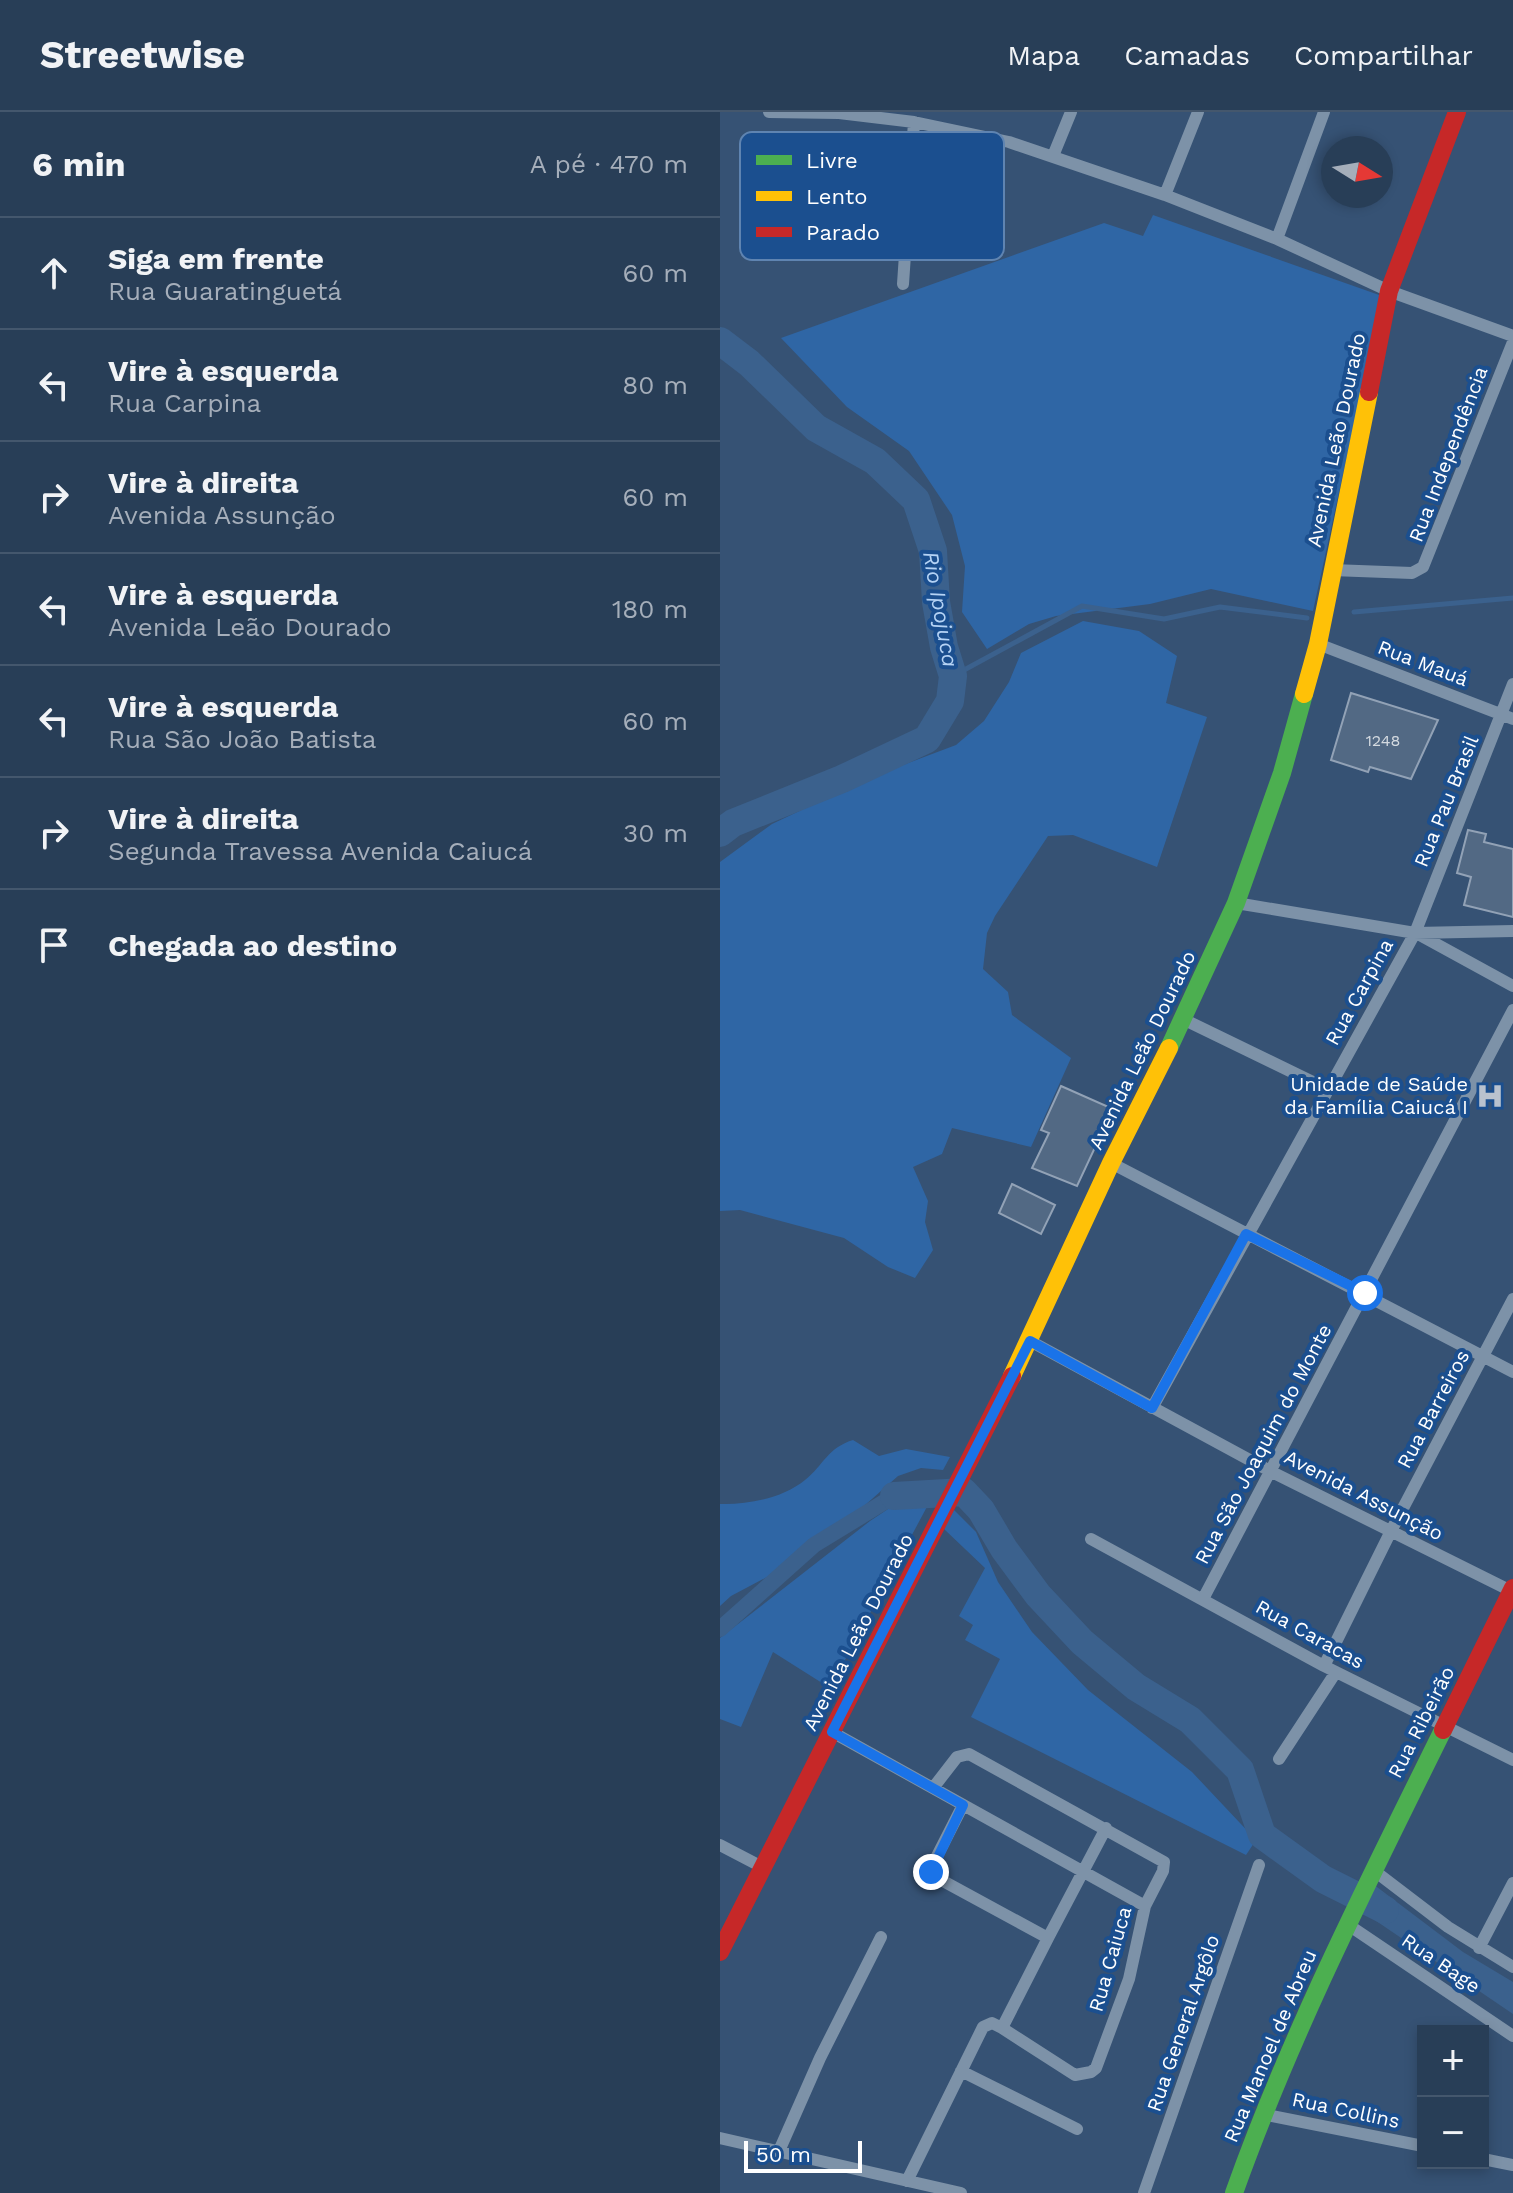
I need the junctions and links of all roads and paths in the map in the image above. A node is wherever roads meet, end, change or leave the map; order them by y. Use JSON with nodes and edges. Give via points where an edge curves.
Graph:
{"nodes":[{"id":1,"x":769,"y":112,"type":"edge"},
{"id":2,"x":1071,"y":112,"type":"edge"},
{"id":3,"x":1198,"y":112,"type":"edge"},
{"id":4,"x":1324,"y":112,"type":"edge"},
{"id":5,"x":1457,"y":112,"type":"edge"},
{"id":6,"x":914,"y":122,"type":"junction"},
{"id":7,"x":913,"y":132,"type":"edge"},
{"id":8,"x":967,"y":132,"type":"edge"},
{"id":9,"x":1004,"y":142,"type":"edge"},
{"id":10,"x":1053,"y":156,"type":"junction"},
{"id":11,"x":1165,"y":195,"type":"junction"},
{"id":12,"x":1277,"y":239,"type":"junction"},
{"id":13,"x":905,"y":260,"type":"edge"},
{"id":14,"x":903,"y":284,"type":"dead end"},
{"id":15,"x":1389,"y":291,"type":"junction"},
{"id":16,"x":1513,"y":336,"type":"edge"},
{"id":17,"x":1513,"y":342,"type":"edge"},
{"id":18,"x":1332,"y":570,"type":"junction"},
{"id":19,"x":1318,"y":644,"type":"junction"},
{"id":20,"x":1513,"y":684,"type":"edge"},
{"id":21,"x":1507,"y":717,"type":"edge"},
{"id":22,"x":1236,"y":903,"type":"junction"},
{"id":23,"x":1513,"y":931,"type":"edge"},
{"id":24,"x":1415,"y":933,"type":"junction"},
{"id":25,"x":1513,"y":986,"type":"edge"},
{"id":26,"x":1513,"y":1010,"type":"edge"},
{"id":27,"x":1183,"y":1019,"type":"junction"},
{"id":28,"x":1327,"y":1089,"type":"junction"},
{"id":29,"x":1111,"y":1163,"type":"junction"},
{"id":30,"x":1246,"y":1234,"type":"junction"},
{"id":31,"x":1365,"y":1293,"type":"junction"},
{"id":32,"x":1513,"y":1299,"type":"edge"},
{"id":33,"x":1030,"y":1341,"type":"junction"},
{"id":34,"x":1483,"y":1357,"type":"junction"},
{"id":35,"x":1513,"y":1372,"type":"edge"},
{"id":36,"x":1152,"y":1408,"type":"junction"},
{"id":37,"x":1270,"y":1471,"type":"junction"},
{"id":38,"x":1391,"y":1531,"type":"junction"},
{"id":39,"x":1091,"y":1539,"type":"dead end"},
{"id":40,"x":1512,"y":1590,"type":"edge"},
{"id":41,"x":1203,"y":1599,"type":"junction"},
{"id":42,"x":1330,"y":1669,"type":"junction"},
{"id":43,"x":1443,"y":1727,"type":"junction"},
{"id":44,"x":832,"y":1732,"type":"junction"},
{"id":45,"x":1279,"y":1759,"type":"dead end"},
{"id":46,"x":1513,"y":1760,"type":"edge"},
{"id":47,"x":933,"y":1788,"type":"junction"},
{"id":48,"x":963,"y":1805,"type":"junction"},
{"id":49,"x":1106,"y":1828,"type":"junction"},
{"id":50,"x":720,"y":1845,"type":"edge"},
{"id":51,"x":1259,"y":1865,"type":"dead end"},
{"id":52,"x":764,"y":1868,"type":"junction"},
{"id":53,"x":1082,"y":1871,"type":"junction"},
{"id":54,"x":1371,"y":1872,"type":"junction"},
{"id":55,"x":1513,"y":1883,"type":"edge"},
{"id":56,"x":1145,"y":1906,"type":"junction"},
{"id":57,"x":1348,"y":1921,"type":"junction"},
{"id":58,"x":881,"y":1937,"type":"dead end"},
{"id":59,"x":1048,"y":1938,"type":"junction"},
{"id":60,"x":1479,"y":1948,"type":"junction"},
{"id":61,"x":720,"y":1952,"type":"edge"},
{"id":62,"x":1513,"y":1967,"type":"edge"},
{"id":63,"x":1002,"y":2028,"type":"junction"},
{"id":64,"x":1513,"y":2036,"type":"edge"},
{"id":65,"x":961,"y":2071,"type":"junction"},
{"id":66,"x":1262,"y":2114,"type":"junction"},
{"id":67,"x":1077,"y":2129,"type":"dead end"},
{"id":68,"x":720,"y":2138,"type":"edge"},
{"id":69,"x":1417,"y":2145,"type":"edge"},
{"id":70,"x":779,"y":2151,"type":"junction"},
{"id":71,"x":1489,"y":2160,"type":"edge"},
{"id":72,"x":1513,"y":2165,"type":"edge"},
{"id":73,"x":907,"y":2181,"type":"junction"},
{"id":74,"x":961,"y":2193,"type":"edge"},
{"id":75,"x":1144,"y":2193,"type":"edge"},
{"id":76,"x":1234,"y":2193,"type":"edge"}],
"edges":[{"from":1,"to":6,"type":"street"},
{"from":2,"to":10,"type":"street"},
{"from":3,"to":11,"type":"street"},
{"from":4,"to":12,"type":"street"},
{"from":5,"to":15,"type":"main road","name":"Avenida Leão Dourado"},
{"from":6,"to":7,"type":"street"},
{"from":6,"to":8,"type":"street"},
{"from":9,"to":10,"type":"street"},
{"from":10,"to":11,"type":"street"},
{"from":11,"to":12,"type":"street"},
{"from":12,"to":15,"type":"street"},
{"from":13,"to":14,"type":"street"},
{"from":15,"to":16,"type":"street"},
{"from":15,"to":18,"type":"main road","name":"Avenida Leão Dourado"},
{"from":17,"to":18,"type":"street","name":"Rua Independência","via":[[1423,567],[1412,573]]},
{"from":18,"to":19,"type":"main road","name":"Avenida Leão Dourado"},
{"from":19,"to":21,"type":"street","name":"Rua Mauá"},
{"from":19,"to":22,"type":"main road","name":"Avenida Leão Dourado","via":[[1282,773]]},
{"from":20,"to":21,"type":"street","name":"Rua Pau Brasil"},
{"from":21,"to":24,"type":"street","name":"Rua Pau Brasil"},
{"from":22,"to":24,"type":"street"},
{"from":22,"to":27,"type":"main road","name":"Avenida Leão Dourado"},
{"from":23,"to":24,"type":"street"},
{"from":24,"to":25,"type":"street"},
{"from":24,"to":28,"type":"street","name":"Rua Carpina"},
{"from":26,"to":31,"type":"street","name":"Rua São Joaquim do Monte"},
{"from":27,"to":28,"type":"street"},
{"from":27,"to":29,"type":"main road","name":"Avenida Leão Dourado"},
{"from":28,"to":30,"type":"street","name":"Rua Carpina"},
{"from":29,"to":30,"type":"street"},
{"from":29,"to":33,"type":"main road","name":"Avenida Leão Dourado"},
{"from":30,"to":31,"type":"street"},
{"from":30,"to":36,"type":"street","name":"Rua Carpina"},
{"from":31,"to":34,"type":"street"},
{"from":31,"to":37,"type":"street","name":"Rua São Joaquim do Monte"},
{"from":32,"to":34,"type":"street","name":"Rua Barreiros"},
{"from":33,"to":36,"type":"street","name":"Avenida Assunção"},
{"from":33,"to":44,"type":"main road","name":"Avenida Leão Dourado"},
{"from":34,"to":35,"type":"street"},
{"from":34,"to":38,"type":"street","name":"Rua Barreiros"},
{"from":36,"to":37,"type":"street","name":"Avenida Assunção"},
{"from":37,"to":38,"type":"street","name":"Avenida Assunção"},
{"from":37,"to":41,"type":"street","name":"Rua São Joaquim do Monte"},
{"from":38,"to":40,"type":"street","name":"Avenida Assunção"},
{"from":38,"to":42,"type":"street","name":"Rua Barreiros"},
{"from":39,"to":41,"type":"street","name":"Rua Caracas"},
{"from":40,"to":43,"type":"main road","name":"Rua Ribeirão"},
{"from":41,"to":42,"type":"street","name":"Rua Caracas"},
{"from":42,"to":43,"type":"street","name":"Rua Caracas"},
{"from":42,"to":45,"type":"street","name":"Rua Barreiros"},
{"from":43,"to":46,"type":"street","name":"Rua Caracas"},
{"from":43,"to":54,"type":"main road","name":"Rua Ribeirão"},
{"from":44,"to":47,"type":"street"},
{"from":44,"to":52,"type":"main road","name":"Avenida Leão Dourado"},
{"from":47,"to":48,"type":"street"},
{"from":47,"to":49,"type":"street","via":[[963,1754]]},
{"from":48,"to":53,"type":"street"},
{"from":48,"to":59,"type":"street","via":[[932,1875]]},
{"from":49,"to":53,"type":"street"},
{"from":49,"to":56,"type":"street","name":"Rua Caiuca","via":[[1164,1862]]},
{"from":50,"to":52,"type":"street"},
{"from":51,"to":75,"type":"street","name":"Rua General Argôlo"},
{"from":52,"to":61,"type":"main road","name":"Avenida Leão Dourado"},
{"from":53,"to":56,"type":"street"},
{"from":53,"to":59,"type":"street"},
{"from":54,"to":57,"type":"main road","name":"Rua Ribeirão"},
{"from":54,"to":60,"type":"street"},
{"from":55,"to":60,"type":"street"},
{"from":56,"to":63,"type":"street","name":"Rua Caiuca","via":[[1129,1979],[1096,2068],[1075,2075]]},
{"from":57,"to":64,"type":"street","name":"Rua Bage"},
{"from":57,"to":66,"type":"main road","name":"Rua Manoel de Abreu"},
{"from":58,"to":70,"type":"street"},
{"from":59,"to":63,"type":"street"},
{"from":60,"to":62,"type":"street"},
{"from":63,"to":65,"type":"street","via":[[992,2023],[983,2027]]},
{"from":65,"to":67,"type":"street"},
{"from":65,"to":73,"type":"street"},
{"from":66,"to":69,"type":"street","name":"Rua Collins"},
{"from":66,"to":76,"type":"main road","name":"Rua Manoel de Abreu"},
{"from":68,"to":70,"type":"street"},
{"from":70,"to":73,"type":"street"},
{"from":71,"to":72,"type":"street"},
{"from":73,"to":74,"type":"street"}]}
